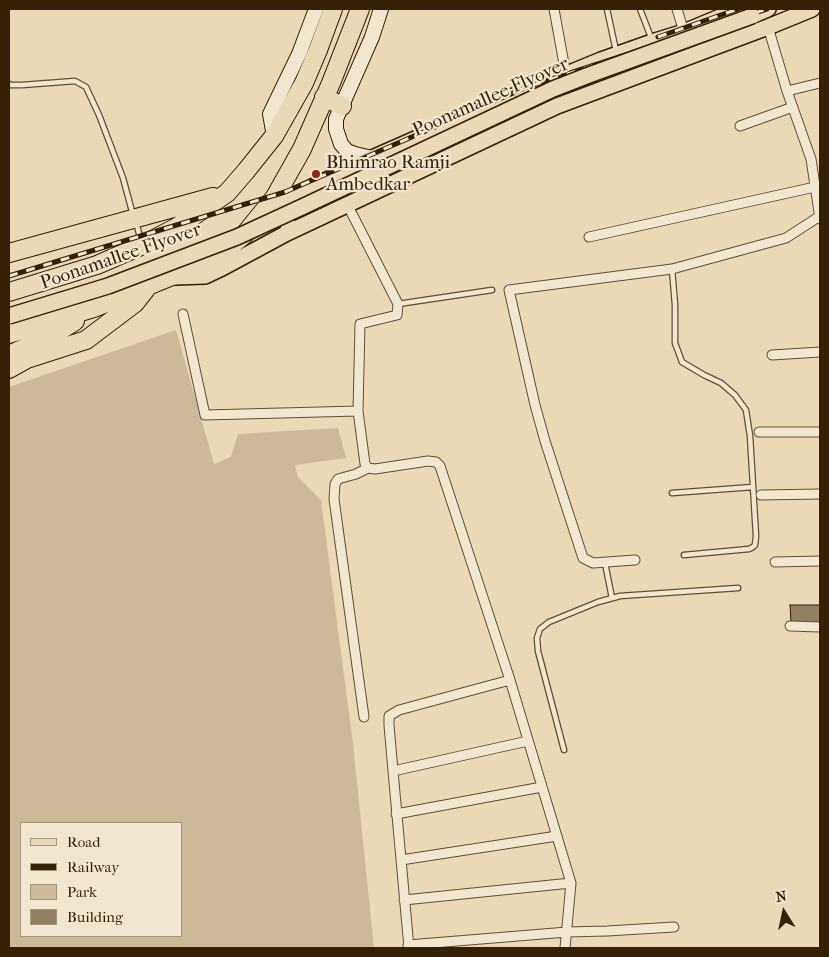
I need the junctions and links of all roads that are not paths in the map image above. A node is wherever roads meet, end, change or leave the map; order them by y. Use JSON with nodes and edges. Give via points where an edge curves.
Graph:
{"nodes":[{"id":1,"x":316,"y":9,"type":"edge"},
{"id":2,"x":333,"y":9,"type":"edge"},
{"id":3,"x":360,"y":9,"type":"edge"},
{"id":4,"x":381,"y":9,"type":"edge"},
{"id":5,"x":554,"y":9,"type":"edge"},
{"id":6,"x":607,"y":9,"type":"edge"},
{"id":7,"x":640,"y":9,"type":"edge"},
{"id":8,"x":677,"y":9,"type":"edge"},
{"id":9,"x":768,"y":9,"type":"edge"},
{"id":10,"x":812,"y":9,"type":"edge"},
{"id":11,"x":748,"y":13,"type":"edge"},
{"id":12,"x":768,"y":27,"type":"junction"},
{"id":13,"x":684,"y":32,"type":"junction"},
{"id":14,"x":652,"y":42,"type":"junction"},
{"id":15,"x":617,"y":54,"type":"junction"},
{"id":16,"x":566,"y":75,"type":"junction"},
{"id":17,"x":820,"y":83,"type":"edge"},
{"id":18,"x":9,"y":85,"type":"edge"},
{"id":19,"x":787,"y":90,"type":"junction"},
{"id":20,"x":324,"y":97,"type":"junction"},
{"id":21,"x":342,"y":106,"type":"junction"},
{"id":22,"x":793,"y":107,"type":"junction"},
{"id":23,"x":740,"y":126,"type":"dead end"},
{"id":24,"x":274,"y":136,"type":"junction"},
{"id":25,"x":820,"y":156,"type":"edge"},
{"id":26,"x":372,"y":158,"type":"junction"},
{"id":27,"x":811,"y":159,"type":"junction"},
{"id":28,"x":815,"y":187,"type":"junction"},
{"id":29,"x":227,"y":193,"type":"junction"},
{"id":30,"x":347,"y":204,"type":"junction"},
{"id":31,"x":134,"y":218,"type":"junction"},
{"id":32,"x":820,"y":218,"type":"edge"},
{"id":33,"x":290,"y":232,"type":"junction"},
{"id":34,"x":589,"y":237,"type":"dead end"},
{"id":35,"x":142,"y":245,"type":"junction"},
{"id":36,"x":9,"y":253,"type":"edge"},
{"id":37,"x":672,"y":269,"type":"junction"},
{"id":38,"x":171,"y":277,"type":"junction"},
{"id":39,"x":148,"y":287,"type":"junction"},
{"id":40,"x":492,"y":290,"type":"dead end"},
{"id":41,"x":9,"y":292,"type":"edge"},
{"id":42,"x":398,"y":304,"type":"junction"},
{"id":43,"x":94,"y":308,"type":"junction"},
{"id":44,"x":183,"y":314,"type":"dead end"},
{"id":45,"x":9,"y":316,"type":"edge"},
{"id":46,"x":9,"y":334,"type":"edge"},
{"id":47,"x":820,"y":352,"type":"edge"},
{"id":48,"x":9,"y":355,"type":"edge"},
{"id":49,"x":772,"y":355,"type":"dead end"},
{"id":50,"x":9,"y":369,"type":"edge"},
{"id":51,"x":358,"y":411,"type":"junction"},
{"id":52,"x":759,"y":432,"type":"dead end"},
{"id":53,"x":820,"y":432,"type":"edge"},
{"id":54,"x":368,"y":468,"type":"junction"},
{"id":55,"x":753,"y":487,"type":"junction"},
{"id":56,"x":672,"y":493,"type":"dead end"},
{"id":57,"x":820,"y":494,"type":"edge"},
{"id":58,"x":761,"y":495,"type":"dead end"},
{"id":59,"x":684,"y":555,"type":"dead end"},
{"id":60,"x":635,"y":560,"type":"dead end"},
{"id":61,"x":820,"y":561,"type":"edge"},
{"id":62,"x":605,"y":562,"type":"junction"},
{"id":63,"x":774,"y":562,"type":"dead end"},
{"id":64,"x":738,"y":588,"type":"dead end"},
{"id":65,"x":612,"y":598,"type":"junction"},
{"id":66,"x":790,"y":626,"type":"dead end"},
{"id":67,"x":820,"y":627,"type":"edge"},
{"id":68,"x":510,"y":680,"type":"junction"},
{"id":69,"x":364,"y":716,"type":"dead end"},
{"id":70,"x":528,"y":741,"type":"junction"},
{"id":71,"x":564,"y":750,"type":"dead end"},
{"id":72,"x":393,"y":771,"type":"junction"},
{"id":73,"x":542,"y":787,"type":"junction"},
{"id":74,"x":396,"y":814,"type":"junction"},
{"id":75,"x":557,"y":836,"type":"junction"},
{"id":76,"x":401,"y":860,"type":"junction"},
{"id":77,"x":571,"y":882,"type":"junction"},
{"id":78,"x":404,"y":900,"type":"junction"},
{"id":79,"x":674,"y":927,"type":"dead end"},
{"id":80,"x":567,"y":932,"type":"junction"},
{"id":81,"x":408,"y":947,"type":"edge"},
{"id":82,"x":565,"y":948,"type":"edge"}],
"edges":[{"from":1,"to":24,"type":"street","via":[[270,114]]},
{"from":2,"to":24,"type":"highway","via":[[304,83]]},
{"from":3,"to":20,"type":"highway"},
{"from":4,"to":21,"type":"street"},
{"from":5,"to":16,"type":"street"},
{"from":6,"to":15,"type":"lane"},
{"from":7,"to":14,"type":"lane"},
{"from":8,"to":13,"type":"street"},
{"from":9,"to":11,"type":"main road","name":"Poonamallee Flyover"},
{"from":10,"to":12,"type":"main road"},
{"from":11,"to":13,"type":"main road","via":[[732,12]]},
{"from":11,"to":45,"type":"main road","name":"Poonamallee Flyover","bridge":true,"via":[[553,90],[220,244],[108,286]]},
{"from":12,"to":19,"type":"street"},
{"from":12,"to":30,"type":"main road","via":[[557,106]]},
{"from":13,"to":14,"type":"main road"},
{"from":14,"to":15,"type":"main road"},
{"from":15,"to":16,"type":"main road"},
{"from":16,"to":26,"type":"main road"},
{"from":17,"to":19,"type":"street"},
{"from":18,"to":31,"type":"lane","via":[[75,81],[86,87],[123,178]]},
{"from":19,"to":22,"type":"street"},
{"from":20,"to":21,"type":"highway"},
{"from":20,"to":38,"type":"highway","via":[[290,171],[275,197],[245,234],[221,254]]},
{"from":21,"to":26,"type":"street","via":[[336,118],[340,144],[347,151]]},
{"from":22,"to":23,"type":"street"},
{"from":22,"to":27,"type":"street"},
{"from":24,"to":29,"type":"highway"},
{"from":25,"to":27,"type":"street"},
{"from":26,"to":33,"type":"main road","via":[[293,196],[285,203],[282,210]]},
{"from":27,"to":28,"type":"street"},
{"from":28,"to":32,"type":"street"},
{"from":28,"to":34,"type":"street"},
{"from":29,"to":31,"type":"highway"},
{"from":29,"to":35,"type":"highway","via":[[177,227]]},
{"from":30,"to":33,"type":"main road"},
{"from":30,"to":42,"type":"street"},
{"from":31,"to":35,"type":"lane"},
{"from":31,"to":36,"type":"highway"},
{"from":32,"to":37,"type":"street","via":[[786,238]]},
{"from":33,"to":38,"type":"main road","via":[[205,276]]},
{"from":35,"to":41,"type":"highway","via":[[97,265]]},
{"from":37,"to":55,"type":"lane","via":[[675,343],[682,362],[721,383],[746,410]]},
{"from":37,"to":62,"type":"street","via":[[509,290],[535,405],[583,558],[593,563]]},
{"from":38,"to":39,"type":"highway"},
{"from":39,"to":43,"type":"highway"},
{"from":39,"to":50,"type":"highway","via":[[135,303],[86,340],[26,359]]},
{"from":40,"to":42,"type":"lane"},
{"from":42,"to":51,"type":"street","via":[[397,315],[360,324]]},
{"from":43,"to":46,"type":"highway"},
{"from":43,"to":48,"type":"highway","via":[[51,336]]},
{"from":44,"to":51,"type":"street","via":[[205,415]]},
{"from":47,"to":49,"type":"street"},
{"from":51,"to":54,"type":"street"},
{"from":52,"to":53,"type":"street"},
{"from":54,"to":68,"type":"street","via":[[428,461],[440,466]]},
{"from":54,"to":69,"type":"street","via":[[338,479],[334,499]]},
{"from":55,"to":56,"type":"lane"},
{"from":55,"to":59,"type":"lane","via":[[756,536],[753,548]]},
{"from":57,"to":58,"type":"street"},
{"from":60,"to":62,"type":"street"},
{"from":61,"to":63,"type":"street"},
{"from":62,"to":65,"type":"lane"},
{"from":64,"to":65,"type":"lane"},
{"from":65,"to":71,"type":"lane","via":[[549,622],[540,629],[537,638],[541,666]]},
{"from":66,"to":67,"type":"street"},
{"from":68,"to":70,"type":"street"},
{"from":68,"to":72,"type":"street","via":[[399,710],[389,716]]},
{"from":70,"to":72,"type":"street"},
{"from":70,"to":73,"type":"street"},
{"from":72,"to":74,"type":"street"},
{"from":73,"to":74,"type":"street"},
{"from":73,"to":75,"type":"street"},
{"from":74,"to":76,"type":"street"},
{"from":75,"to":76,"type":"street"},
{"from":75,"to":77,"type":"street"},
{"from":76,"to":78,"type":"street"},
{"from":77,"to":78,"type":"street"},
{"from":77,"to":80,"type":"street"},
{"from":78,"to":81,"type":"street"},
{"from":79,"to":80,"type":"street"},
{"from":80,"to":81,"type":"street"},
{"from":80,"to":82,"type":"street"}]}
